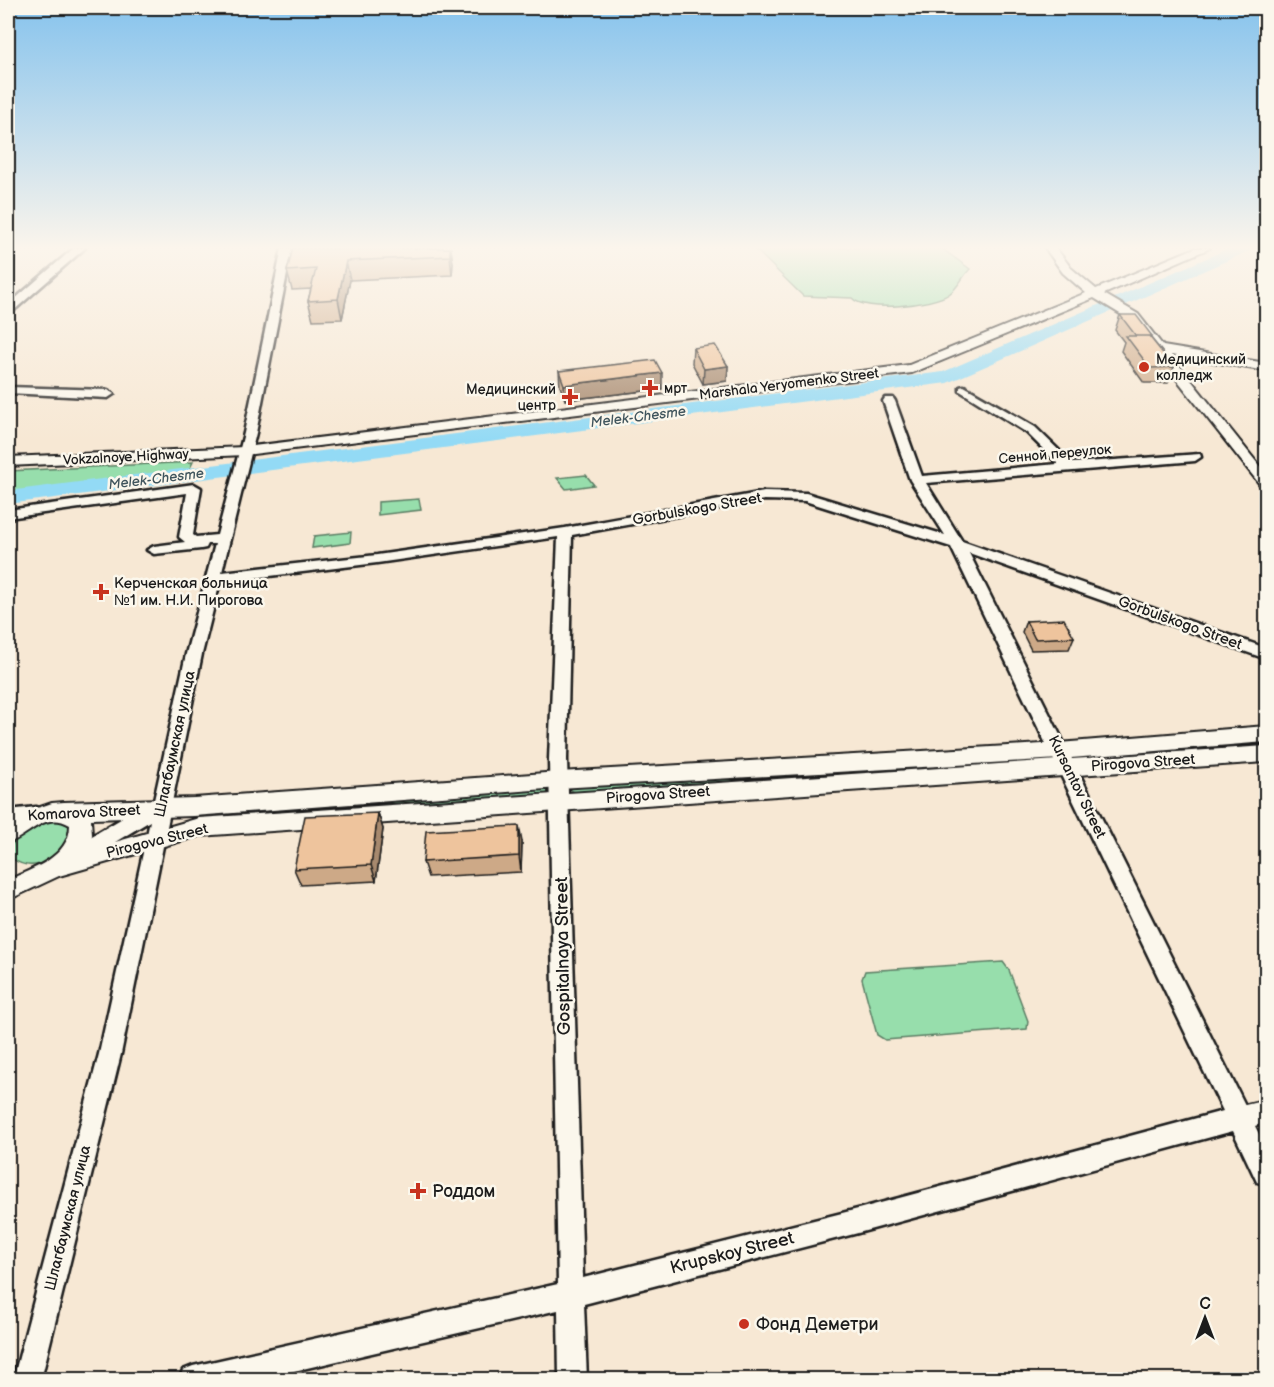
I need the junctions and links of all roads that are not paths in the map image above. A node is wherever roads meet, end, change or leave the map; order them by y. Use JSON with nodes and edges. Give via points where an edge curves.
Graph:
{"nodes":[{"id":1,"x":273,"y":313,"type":"edge"},
{"id":2,"x":1062,"y":313,"type":"edge"},
{"id":3,"x":1127,"y":313,"type":"edge"},
{"id":4,"x":1161,"y":349,"type":"junction"},
{"id":5,"x":1266,"y":367,"type":"edge"},
{"id":6,"x":964,"y":389,"type":"dead end"},
{"id":7,"x":8,"y":390,"type":"edge"},
{"id":8,"x":108,"y":394,"type":"dead end"},
{"id":9,"x":890,"y":401,"type":"dead end"},
{"id":10,"x":243,"y":455,"type":"junction"},
{"id":11,"x":1195,"y":457,"type":"dead end"},
{"id":12,"x":8,"y":462,"type":"edge"},
{"id":13,"x":1070,"y":469,"type":"junction"},
{"id":14,"x":918,"y":480,"type":"junction"},
{"id":15,"x":1266,"y":483,"type":"edge"},
{"id":16,"x":8,"y":514,"type":"edge"},
{"id":17,"x":565,"y":532,"type":"junction"},
{"id":18,"x":223,"y":540,"type":"junction"},
{"id":19,"x":194,"y":544,"type":"junction"},
{"id":20,"x":957,"y":544,"type":"junction"},
{"id":21,"x":154,"y":550,"type":"dead end"},
{"id":22,"x":214,"y":578,"type":"junction"},
{"id":23,"x":1266,"y":654,"type":"edge"},
{"id":24,"x":1266,"y":734,"type":"edge"},
{"id":25,"x":1266,"y":754,"type":"edge"},
{"id":26,"x":1063,"y":760,"type":"junction"},
{"id":27,"x":559,"y":791,"type":"junction"},
{"id":28,"x":161,"y":809,"type":"junction"},
{"id":29,"x":58,"y":811,"type":"junction"},
{"id":30,"x":8,"y":817,"type":"edge"},
{"id":31,"x":8,"y":834,"type":"edge"},
{"id":32,"x":154,"y":839,"type":"junction"},
{"id":33,"x":51,"y":870,"type":"junction"},
{"id":34,"x":8,"y":873,"type":"edge"},
{"id":35,"x":8,"y":890,"type":"edge"},
{"id":36,"x":1266,"y":1111,"type":"edge"},
{"id":37,"x":1239,"y":1118,"type":"junction"},
{"id":38,"x":1266,"y":1173,"type":"edge"},
{"id":39,"x":571,"y":1294,"type":"junction"},
{"id":40,"x":27,"y":1380,"type":"edge"},
{"id":41,"x":193,"y":1380,"type":"edge"},
{"id":42,"x":573,"y":1380,"type":"edge"}],
"edges":[{"from":1,"to":10,"type":"street","name":"Шлагбаумская улица"},
{"from":2,"to":10,"type":"main road","name":"Marshala Yeryomenko Street","via":[[912,369]]},
{"from":3,"to":4,"type":"main road"},
{"from":4,"to":5,"type":"main road"},
{"from":4,"to":15,"type":"main road"},
{"from":6,"to":13,"type":"street","via":[[1031,429]]},
{"from":7,"to":8,"type":"street"},
{"from":9,"to":14,"type":"street","name":"Kursantov Street"},
{"from":10,"to":12,"type":"main road","name":"Vokzalnoye Highway"},
{"from":10,"to":18,"type":"street","name":"Шлагбаумская улица"},
{"from":11,"to":13,"type":"street","name":"Сенной переулок"},
{"from":13,"to":14,"type":"street","name":"Сенной переулок"},
{"from":14,"to":20,"type":"street","name":"Kursantov Street"},
{"from":16,"to":19,"type":"street","via":[[194,488],[186,537]]},
{"from":17,"to":20,"type":"street","name":"Gorbulskogo Street","via":[[764,496],[806,497]]},
{"from":17,"to":22,"type":"street","name":"Gorbulskogo Street"},
{"from":17,"to":27,"type":"street","name":"Gospitalnaya Street"},
{"from":18,"to":19,"type":"street"},
{"from":18,"to":22,"type":"street","name":"Шлагбаумская улица"},
{"from":19,"to":21,"type":"street"},
{"from":20,"to":23,"type":"street","name":"Gorbulskogo Street"},
{"from":20,"to":26,"type":"street","name":"Kursantov Street"},
{"from":22,"to":28,"type":"street","name":"Шлагбаумская улица"},
{"from":24,"to":26,"type":"main road","name":"Pirogova Street"},
{"from":25,"to":26,"type":"main road","name":"Pirogova Street"},
{"from":26,"to":27,"type":"main road","name":"Pirogova Street"},
{"from":26,"to":37,"type":"street","name":"Kursantov Street"},
{"from":27,"to":28,"type":"main road","name":"Pirogova Street"},
{"from":27,"to":32,"type":"main road","name":"Pirogova Street","via":[[199,827]]},
{"from":27,"to":39,"type":"street","name":"Gospitalnaya Street"},
{"from":28,"to":29,"type":"main road","name":"Komarova Street"},
{"from":28,"to":32,"type":"street","name":"Шлагбаумская улица"},
{"from":28,"to":33,"type":"street","via":[[138,818]]},
{"from":29,"to":30,"type":"street","name":"Komarova Street"},
{"from":29,"to":31,"type":"main road","via":[[22,822]]},
{"from":29,"to":33,"type":"main road","via":[[81,821],[82,836],[70,856]]},
{"from":32,"to":33,"type":"main road","name":"Pirogova Street"},
{"from":32,"to":40,"type":"street","name":"Шлагбаумская улица","via":[[110,1054]]},
{"from":33,"to":34,"type":"main road","via":[[23,877]]},
{"from":33,"to":35,"type":"main road"},
{"from":36,"to":37,"type":"street","name":"Krupskoy Street"},
{"from":37,"to":38,"type":"street","name":"Kursantov Street"},
{"from":37,"to":39,"type":"street","name":"Krupskoy Street"},
{"from":39,"to":41,"type":"street","name":"Krupskoy Street"},
{"from":39,"to":42,"type":"street","name":"Gospitalnaya Street"}]}
